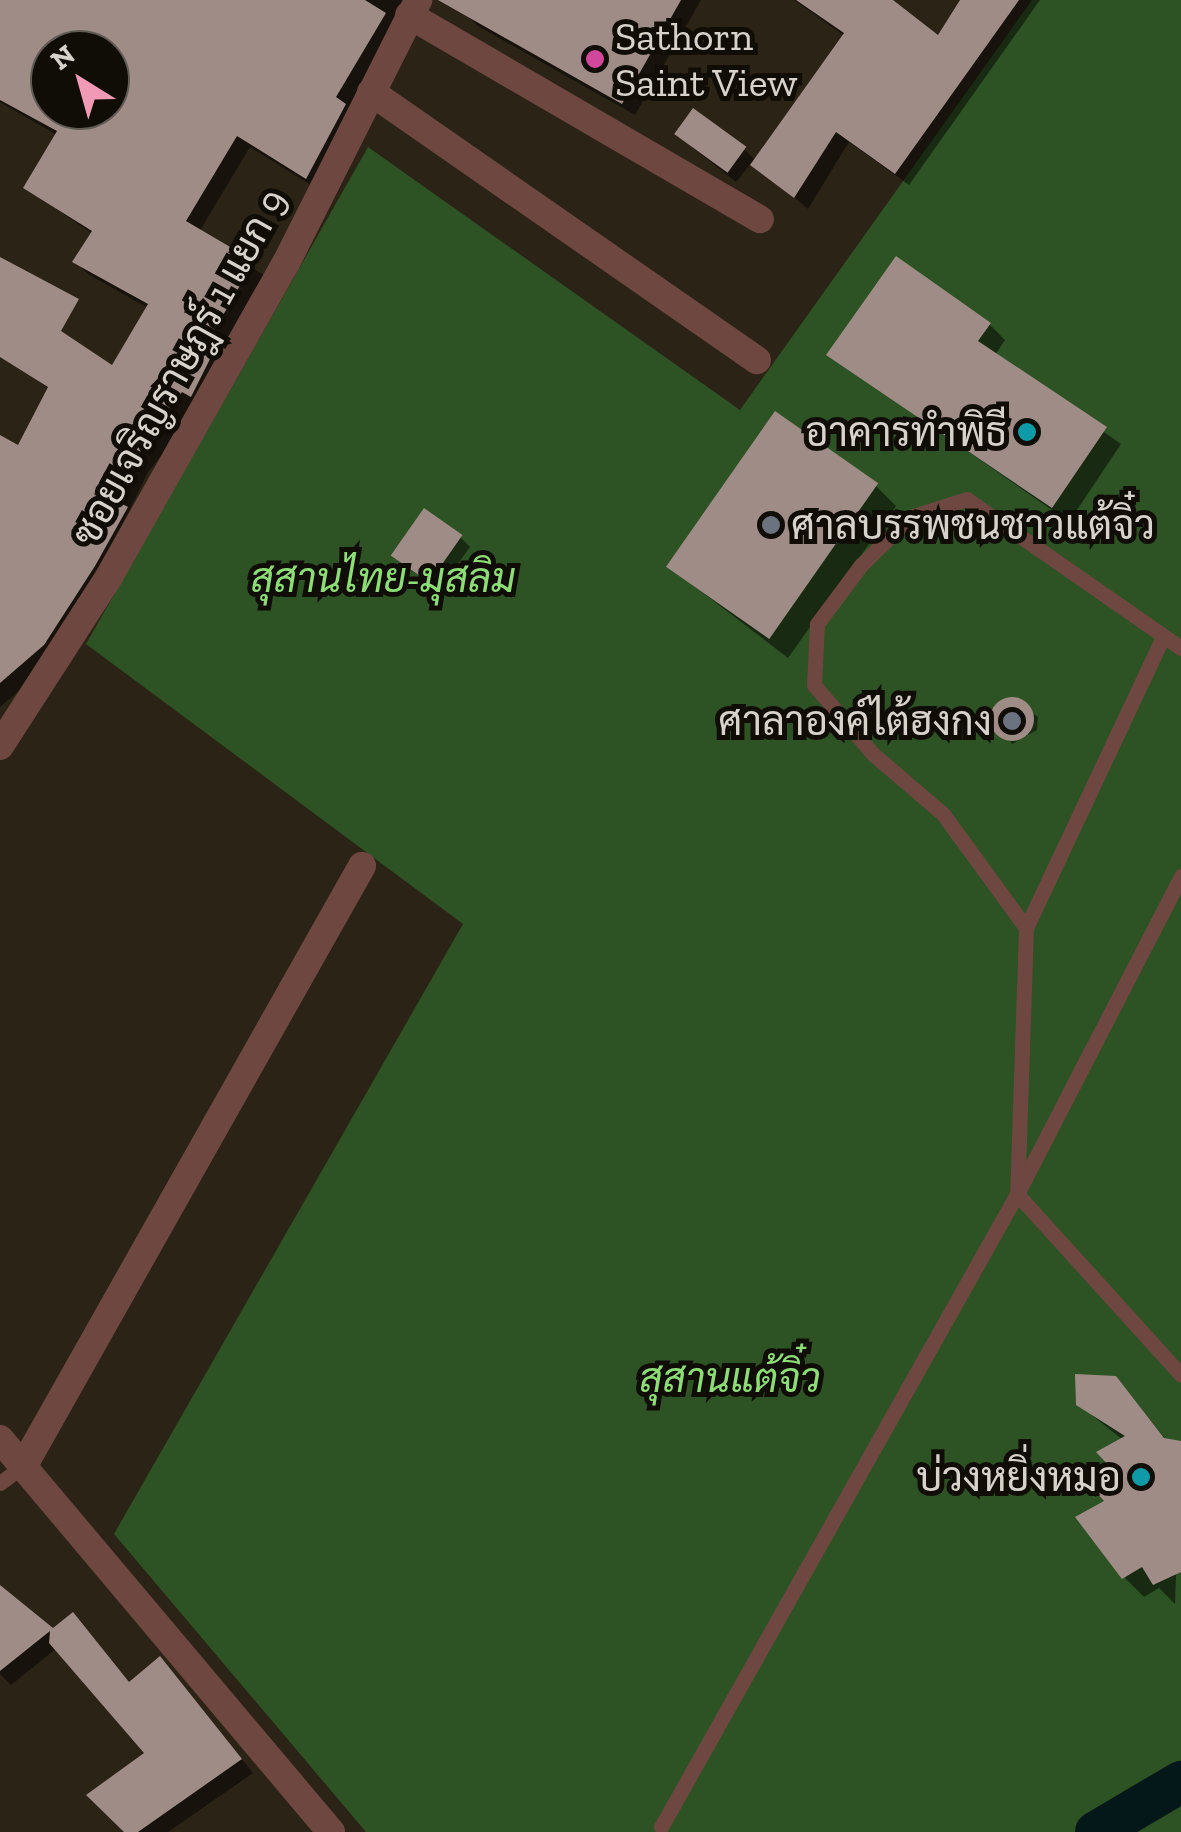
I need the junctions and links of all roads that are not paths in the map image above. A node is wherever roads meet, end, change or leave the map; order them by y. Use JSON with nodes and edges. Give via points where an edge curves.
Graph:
{"nodes":[{"id":1,"x":413,"y":8,"type":"edge"},
{"id":2,"x":371,"y":92,"type":"junction"},
{"id":3,"x":760,"y":219,"type":"dead end"},
{"id":4,"x":756,"y":360,"type":"dead end"},
{"id":5,"x":1162,"y":639,"type":"junction"},
{"id":6,"x":1181,"y":648,"type":"edge"},
{"id":7,"x":0,"y":746,"type":"edge"},
{"id":8,"x":362,"y":866,"type":"dead end"},
{"id":9,"x":1181,"y":876,"type":"edge"},
{"id":10,"x":1026,"y":928,"type":"junction"},
{"id":11,"x":1017,"y":1194,"type":"junction"},
{"id":12,"x":1181,"y":1374,"type":"edge"},
{"id":13,"x":0,"y":1439,"type":"edge"},
{"id":14,"x":24,"y":1465,"type":"junction"},
{"id":15,"x":0,"y":1484,"type":"edge"},
{"id":16,"x":661,"y":1827,"type":"dead end"},
{"id":17,"x":332,"y":1832,"type":"edge"}],
"edges":[{"from":1,"to":2,"type":"street","name":"ซอยเจริญราษฎร์ 1 แยก 9"},
{"from":1,"to":3,"type":"street"},
{"from":2,"to":4,"type":"street"},
{"from":2,"to":7,"type":"street","name":"ซอยเจริญราษฎร์ 1 แยก 9","via":[[120,558]]},
{"from":5,"to":6,"type":"lane"},
{"from":5,"to":10,"type":"lane"},
{"from":5,"to":10,"type":"lane","via":[[967,499],[910,518],[818,624],[814,685],[873,754],[943,814]]},
{"from":8,"to":14,"type":"street"},
{"from":9,"to":11,"type":"lane"},
{"from":10,"to":11,"type":"lane"},
{"from":11,"to":12,"type":"lane"},
{"from":11,"to":16,"type":"lane"},
{"from":13,"to":14,"type":"street"},
{"from":14,"to":15,"type":"lane"},
{"from":14,"to":17,"type":"street"}]}
